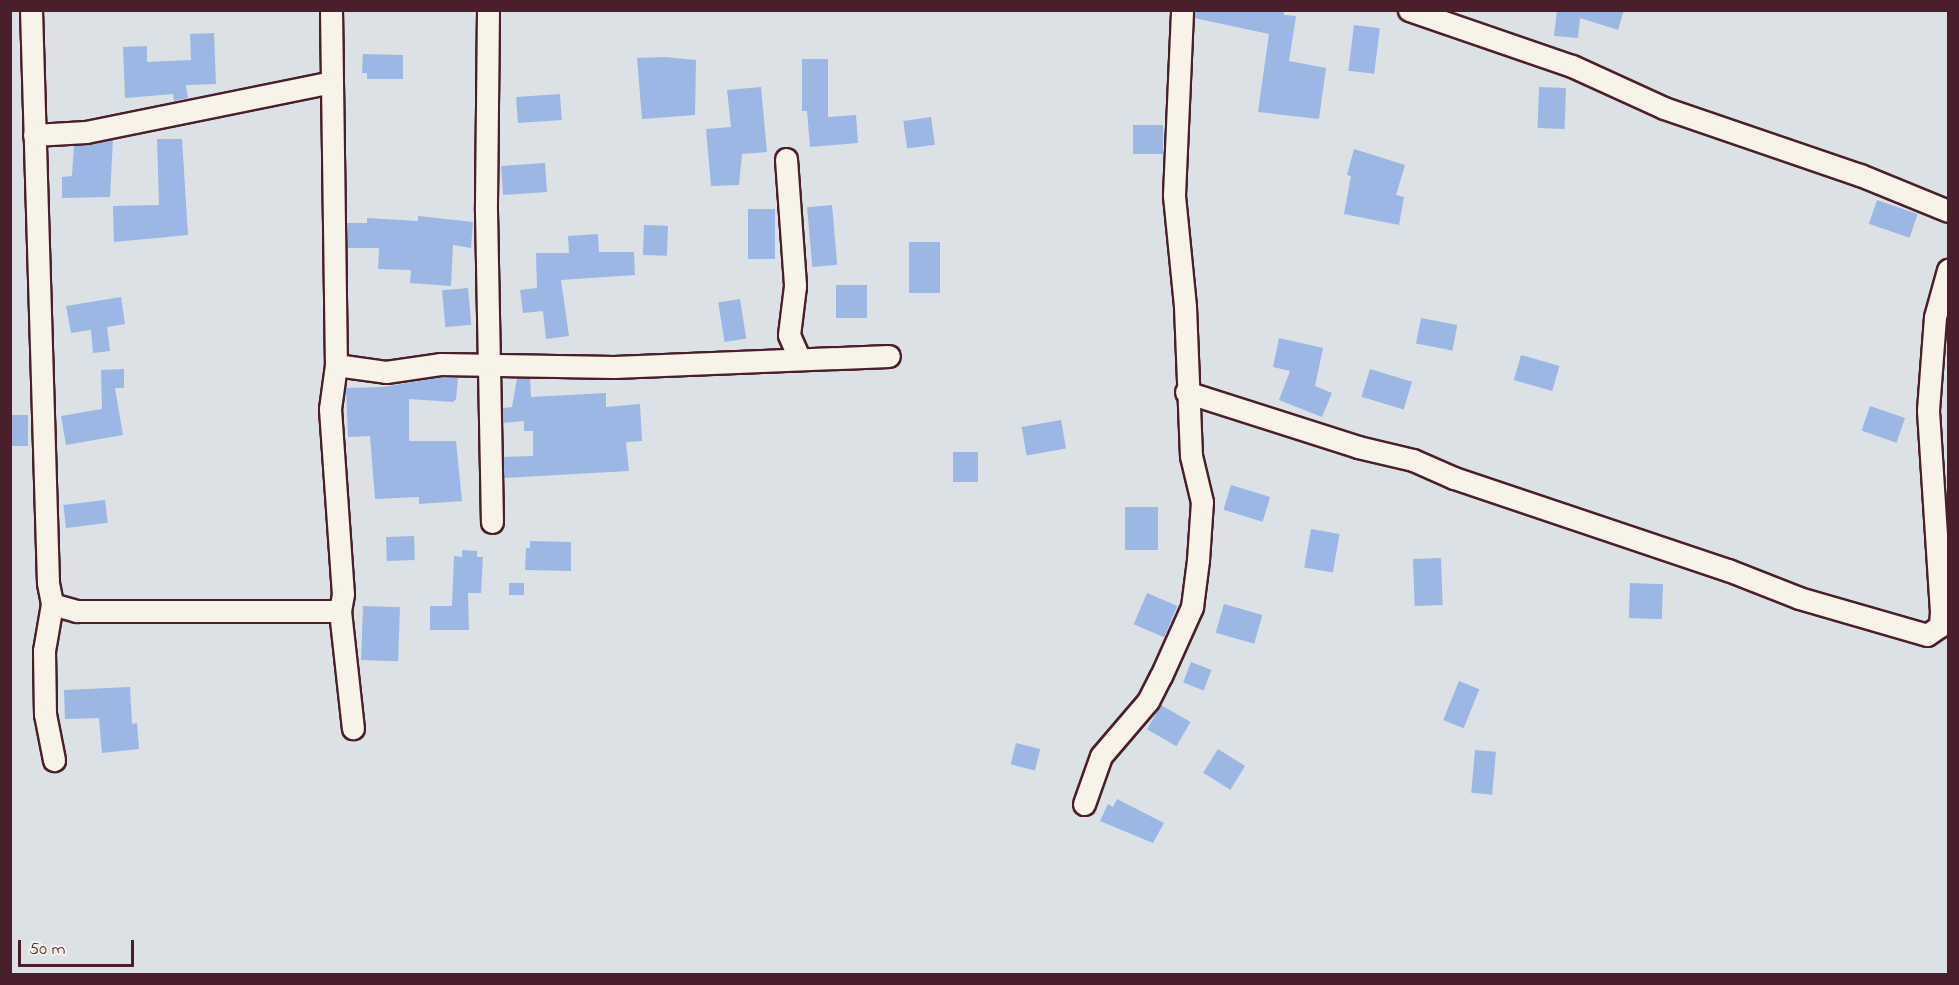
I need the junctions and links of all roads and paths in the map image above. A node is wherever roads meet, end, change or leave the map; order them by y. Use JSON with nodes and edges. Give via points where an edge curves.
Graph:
{"nodes":[{"id":1,"x":31,"y":10,"type":"edge"},
{"id":2,"x":332,"y":10,"type":"edge"},
{"id":3,"x":489,"y":10,"type":"edge"},
{"id":4,"x":1182,"y":10,"type":"edge"},
{"id":5,"x":1409,"y":10,"type":"edge"},
{"id":6,"x":333,"y":82,"type":"junction"},
{"id":7,"x":34,"y":135,"type":"junction"},
{"id":8,"x":786,"y":159,"type":"dead end"},
{"id":9,"x":1948,"y":211,"type":"edge"},
{"id":10,"x":1948,"y":270,"type":"edge"},
{"id":11,"x":889,"y":356,"type":"dead end"},
{"id":12,"x":799,"y":357,"type":"junction"},
{"id":13,"x":336,"y":364,"type":"junction"},
{"id":14,"x":489,"y":364,"type":"junction"},
{"id":15,"x":1186,"y":392,"type":"junction"},
{"id":16,"x":492,"y":522,"type":"dead end"},
{"id":17,"x":52,"y":604,"type":"junction"},
{"id":18,"x":340,"y":611,"type":"junction"},
{"id":19,"x":353,"y":728,"type":"dead end"},
{"id":20,"x":54,"y":760,"type":"dead end"},
{"id":21,"x":1084,"y":804,"type":"dead end"}],
"edges":[{"from":1,"to":7,"type":"street"},
{"from":2,"to":6,"type":"street"},
{"from":3,"to":14,"type":"street"},
{"from":4,"to":15,"type":"street","via":[[1174,195],[1185,306]]},
{"from":5,"to":9,"type":"street","via":[[1572,66],[1664,108],[1860,175]]},
{"from":6,"to":7,"type":"street","via":[[86,132]]},
{"from":6,"to":13,"type":"street"},
{"from":7,"to":17,"type":"street","via":[[48,583]]},
{"from":8,"to":12,"type":"street","via":[[795,286],[789,335]]},
{"from":10,"to":15,"type":"street","via":[[1935,317],[1928,410],[1941,612],[1940,626],[1927,635],[1799,598],[1728,570],[1454,478],[1413,460],[1358,447]]},
{"from":11,"to":12,"type":"street"},
{"from":12,"to":14,"type":"street","via":[[614,367]]},
{"from":13,"to":14,"type":"street","via":[[386,372],[441,364]]},
{"from":13,"to":18,"type":"street","via":[[330,410],[343,594]]},
{"from":14,"to":16,"type":"street"},
{"from":15,"to":21,"type":"street","via":[[1191,456],[1202,502],[1192,607],[1148,701],[1101,756]]},
{"from":17,"to":18,"type":"street","via":[[77,611]]},
{"from":17,"to":20,"type":"street","via":[[44,651],[45,714]]},
{"from":18,"to":19,"type":"street"}]}
